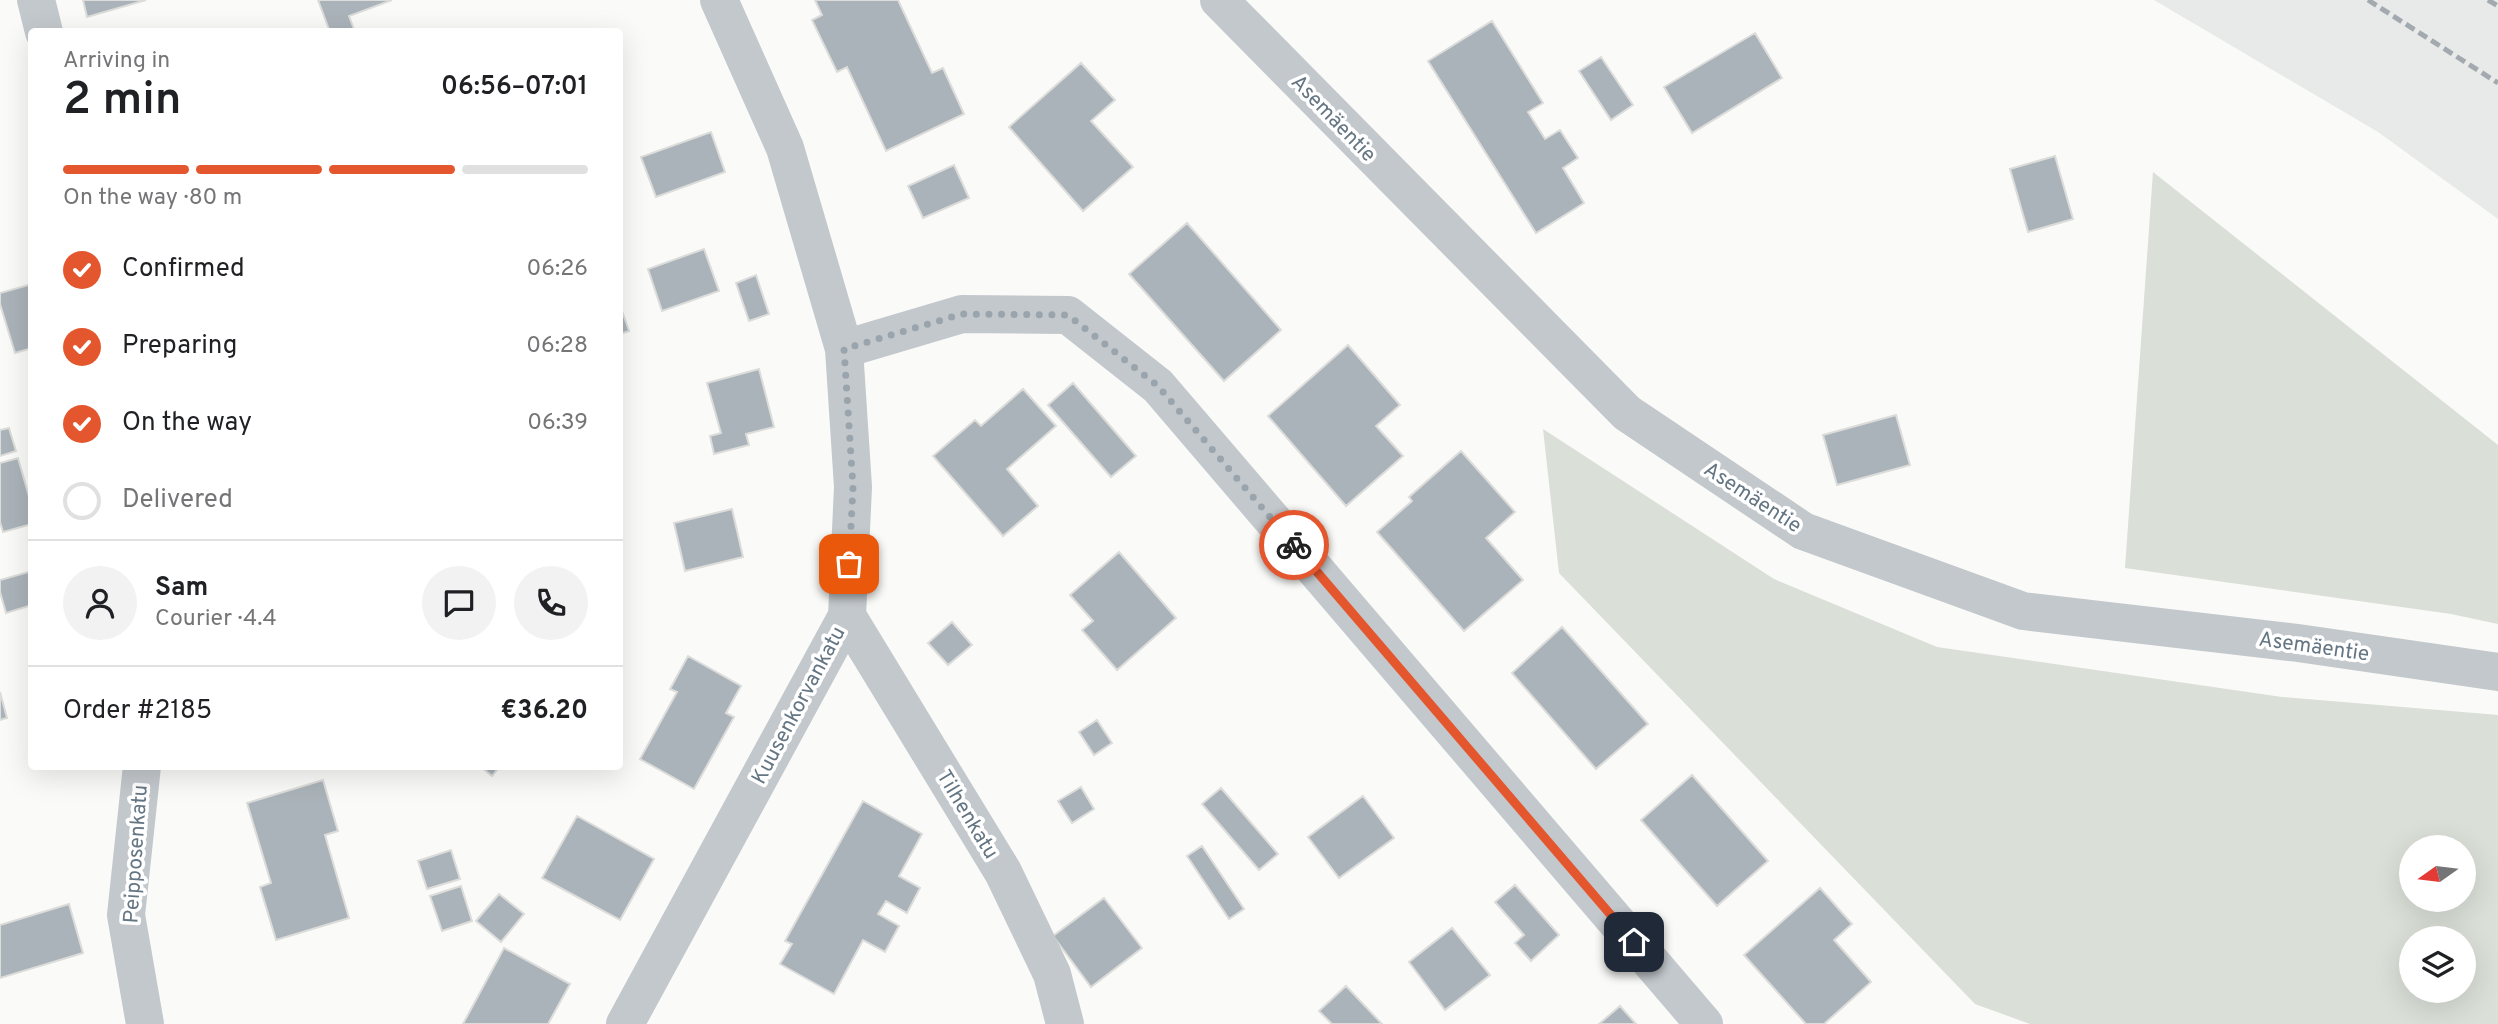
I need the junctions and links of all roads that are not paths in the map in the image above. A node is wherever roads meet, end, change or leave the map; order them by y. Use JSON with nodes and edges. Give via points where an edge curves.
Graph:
{"nodes":[{"id":1,"x":36,"y":0,"type":"edge"},
{"id":2,"x":719,"y":0,"type":"edge"},
{"id":3,"x":1219,"y":0,"type":"edge"},
{"id":4,"x":43,"y":28,"type":"edge"},
{"id":5,"x":844,"y":349,"type":"junction"},
{"id":6,"x":847,"y":616,"type":"junction"},
{"id":7,"x":2498,"y":672,"type":"edge"},
{"id":8,"x":142,"y":770,"type":"edge"},
{"id":9,"x":145,"y":1024,"type":"edge"},
{"id":10,"x":625,"y":1024,"type":"edge"},
{"id":11,"x":1065,"y":1024,"type":"edge"},
{"id":12,"x":1704,"y":1024,"type":"edge"}],
"edges":[{"from":1,"to":4,"type":"street"},
{"from":2,"to":5,"type":"street","name":"Kuusenkorvankatu","via":[[785,148]]},
{"from":3,"to":7,"type":"street","name":"Asemäentie","via":[[1627,413],[1803,531],[2023,611]]},
{"from":5,"to":6,"type":"street","name":"Kuusenkorvankatu","via":[[853,487]]},
{"from":5,"to":12,"type":"street","via":[[962,314],[1068,315],[1108,346],[1167,396]]},
{"from":6,"to":10,"type":"street","name":"Kuusenkorvankatu"},
{"from":6,"to":11,"type":"street","name":"Tilhenkatu","via":[[1003,872],[1052,974]]},
{"from":8,"to":9,"type":"street","name":"Peipposenkatu","via":[[126,915]]}]}
